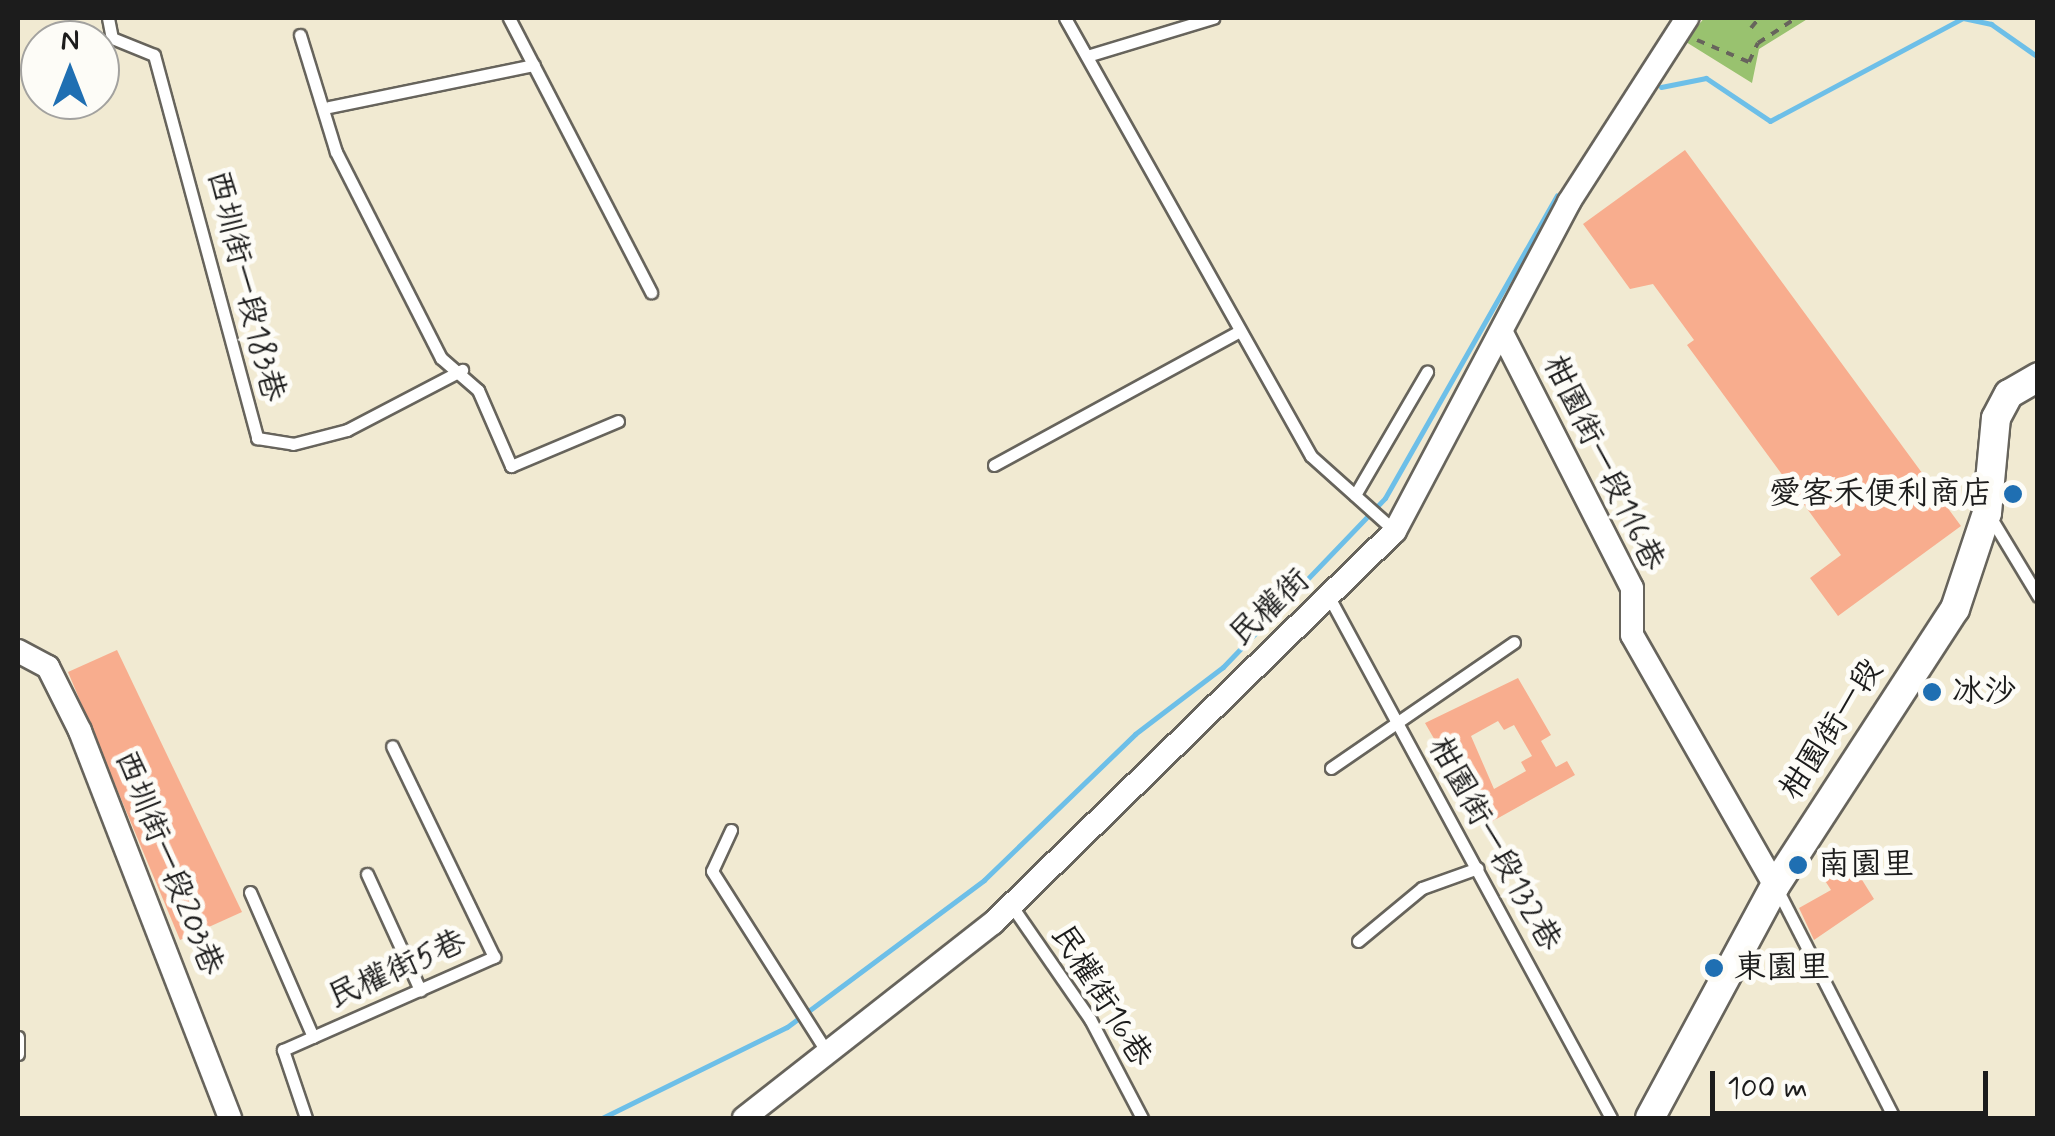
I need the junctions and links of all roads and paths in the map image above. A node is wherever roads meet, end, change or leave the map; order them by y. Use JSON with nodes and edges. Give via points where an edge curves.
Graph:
{"nodes":[{"id":1,"x":108,"y":18,"type":"edge"},
{"id":2,"x":510,"y":18,"type":"edge"},
{"id":3,"x":1065,"y":18,"type":"edge"},
{"id":4,"x":1213,"y":18,"type":"edge"},
{"id":5,"x":1759,"y":18,"type":"edge"},
{"id":6,"x":1796,"y":18,"type":"edge"},
{"id":7,"x":1694,"y":22,"type":"edge"},
{"id":8,"x":1750,"y":28,"type":"dead end"},
{"id":9,"x":300,"y":35,"type":"dead end"},
{"id":10,"x":1087,"y":56,"type":"junction"},
{"id":11,"x":534,"y":65,"type":"junction"},
{"id":12,"x":329,"y":107,"type":"junction"},
{"id":13,"x":651,"y":292,"type":"dead end"},
{"id":14,"x":1502,"y":333,"type":"junction"},
{"id":15,"x":1236,"y":334,"type":"junction"},
{"id":16,"x":462,"y":370,"type":"junction"},
{"id":17,"x":1427,"y":372,"type":"dead end"},
{"id":18,"x":2038,"y":378,"type":"edge"},
{"id":19,"x":618,"y":421,"type":"dead end"},
{"id":20,"x":994,"y":466,"type":"dead end"},
{"id":21,"x":1355,"y":495,"type":"junction"},
{"id":22,"x":1987,"y":513,"type":"junction"},
{"id":23,"x":1395,"y":531,"type":"junction"},
{"id":24,"x":1329,"y":596,"type":"junction"},
{"id":25,"x":2038,"y":596,"type":"edge"},
{"id":26,"x":1514,"y":642,"type":"dead end"},
{"id":27,"x":18,"y":651,"type":"edge"},
{"id":28,"x":1399,"y":729,"type":"junction"},
{"id":29,"x":392,"y":746,"type":"dead end"},
{"id":30,"x":1331,"y":768,"type":"dead end"},
{"id":31,"x":731,"y":830,"type":"dead end"},
{"id":32,"x":1478,"y":868,"type":"junction"},
{"id":33,"x":367,"y":874,"type":"dead end"},
{"id":34,"x":1775,"y":886,"type":"junction"},
{"id":35,"x":250,"y":892,"type":"dead end"},
{"id":36,"x":1011,"y":905,"type":"junction"},
{"id":37,"x":1358,"y":941,"type":"dead end"},
{"id":38,"x":420,"y":990,"type":"junction"},
{"id":39,"x":313,"y":1036,"type":"junction"},
{"id":40,"x":18,"y":1038,"type":"edge"},
{"id":41,"x":827,"y":1052,"type":"junction"},
{"id":42,"x":18,"y":1054,"type":"edge"},
{"id":43,"x":230,"y":1118,"type":"edge"},
{"id":44,"x":306,"y":1118,"type":"edge"},
{"id":45,"x":744,"y":1118,"type":"edge"},
{"id":46,"x":1142,"y":1118,"type":"edge"},
{"id":47,"x":1611,"y":1118,"type":"edge"},
{"id":48,"x":1650,"y":1118,"type":"edge"},
{"id":49,"x":1894,"y":1118,"type":"edge"}],
"edges":[{"from":1,"to":16,"type":"lane","name":"西圳街一段183巷","via":[[112,38],[154,55],[258,438],[293,444],[347,430]]},
{"from":2,"to":11,"type":"lane"},
{"from":3,"to":10,"type":"lane"},
{"from":4,"to":10,"type":"lane"},
{"from":5,"to":8,"type":"path"},
{"from":6,"to":7,"type":"path","via":[[1758,43],[1750,62],[1714,39],[1694,40]]},
{"from":7,"to":14,"type":"street","name":"民權街","via":[[1569,202]]},
{"from":9,"to":12,"type":"lane"},
{"from":10,"to":15,"type":"lane"},
{"from":11,"to":12,"type":"lane"},
{"from":11,"to":13,"type":"lane"},
{"from":12,"to":16,"type":"lane","via":[[336,152],[441,358]]},
{"from":14,"to":23,"type":"street","name":"民權街"},
{"from":14,"to":34,"type":"street","name":"柑園街一段116巷","via":[[1632,588],[1632,635]]},
{"from":15,"to":20,"type":"lane"},
{"from":15,"to":21,"type":"lane","via":[[1311,456]]},
{"from":16,"to":19,"type":"lane","via":[[511,466]]},
{"from":17,"to":21,"type":"lane"},
{"from":18,"to":22,"type":"street","name":"柑園街一段","via":[[2010,394],[1996,418]]},
{"from":21,"to":23,"type":"lane"},
{"from":22,"to":25,"type":"lane"},
{"from":22,"to":34,"type":"street","name":"柑園街一段","via":[[1955,609]]},
{"from":23,"to":24,"type":"street","name":"民權街"},
{"from":24,"to":28,"type":"lane","name":"柑園街一段132巷"},
{"from":24,"to":36,"type":"street","name":"民權街"},
{"from":26,"to":28,"type":"lane"},
{"from":27,"to":43,"type":"street","name":"西圳街一段203巷","via":[[48,668],[80,731]]},
{"from":28,"to":30,"type":"lane"},
{"from":28,"to":32,"type":"lane","name":"柑園街一段132巷"},
{"from":29,"to":38,"type":"lane","name":"民權街5巷","via":[[494,957]]},
{"from":31,"to":41,"type":"lane","via":[[712,871]]},
{"from":32,"to":37,"type":"lane","via":[[1422,888]]},
{"from":32,"to":47,"type":"lane","name":"柑園街一段132巷"},
{"from":33,"to":38,"type":"lane"},
{"from":34,"to":48,"type":"street","name":"柑園街一段"},
{"from":34,"to":49,"type":"lane"},
{"from":35,"to":39,"type":"lane"},
{"from":36,"to":41,"type":"street","name":"民權街"},
{"from":36,"to":46,"type":"lane","name":"民權街16巷","via":[[1090,1019]]},
{"from":38,"to":39,"type":"lane","name":"民權街5巷"},
{"from":39,"to":44,"type":"lane","name":"民權街5巷","via":[[282,1050]]},
{"from":40,"to":42,"type":"lane"},
{"from":41,"to":45,"type":"street","name":"民權街"}]}
